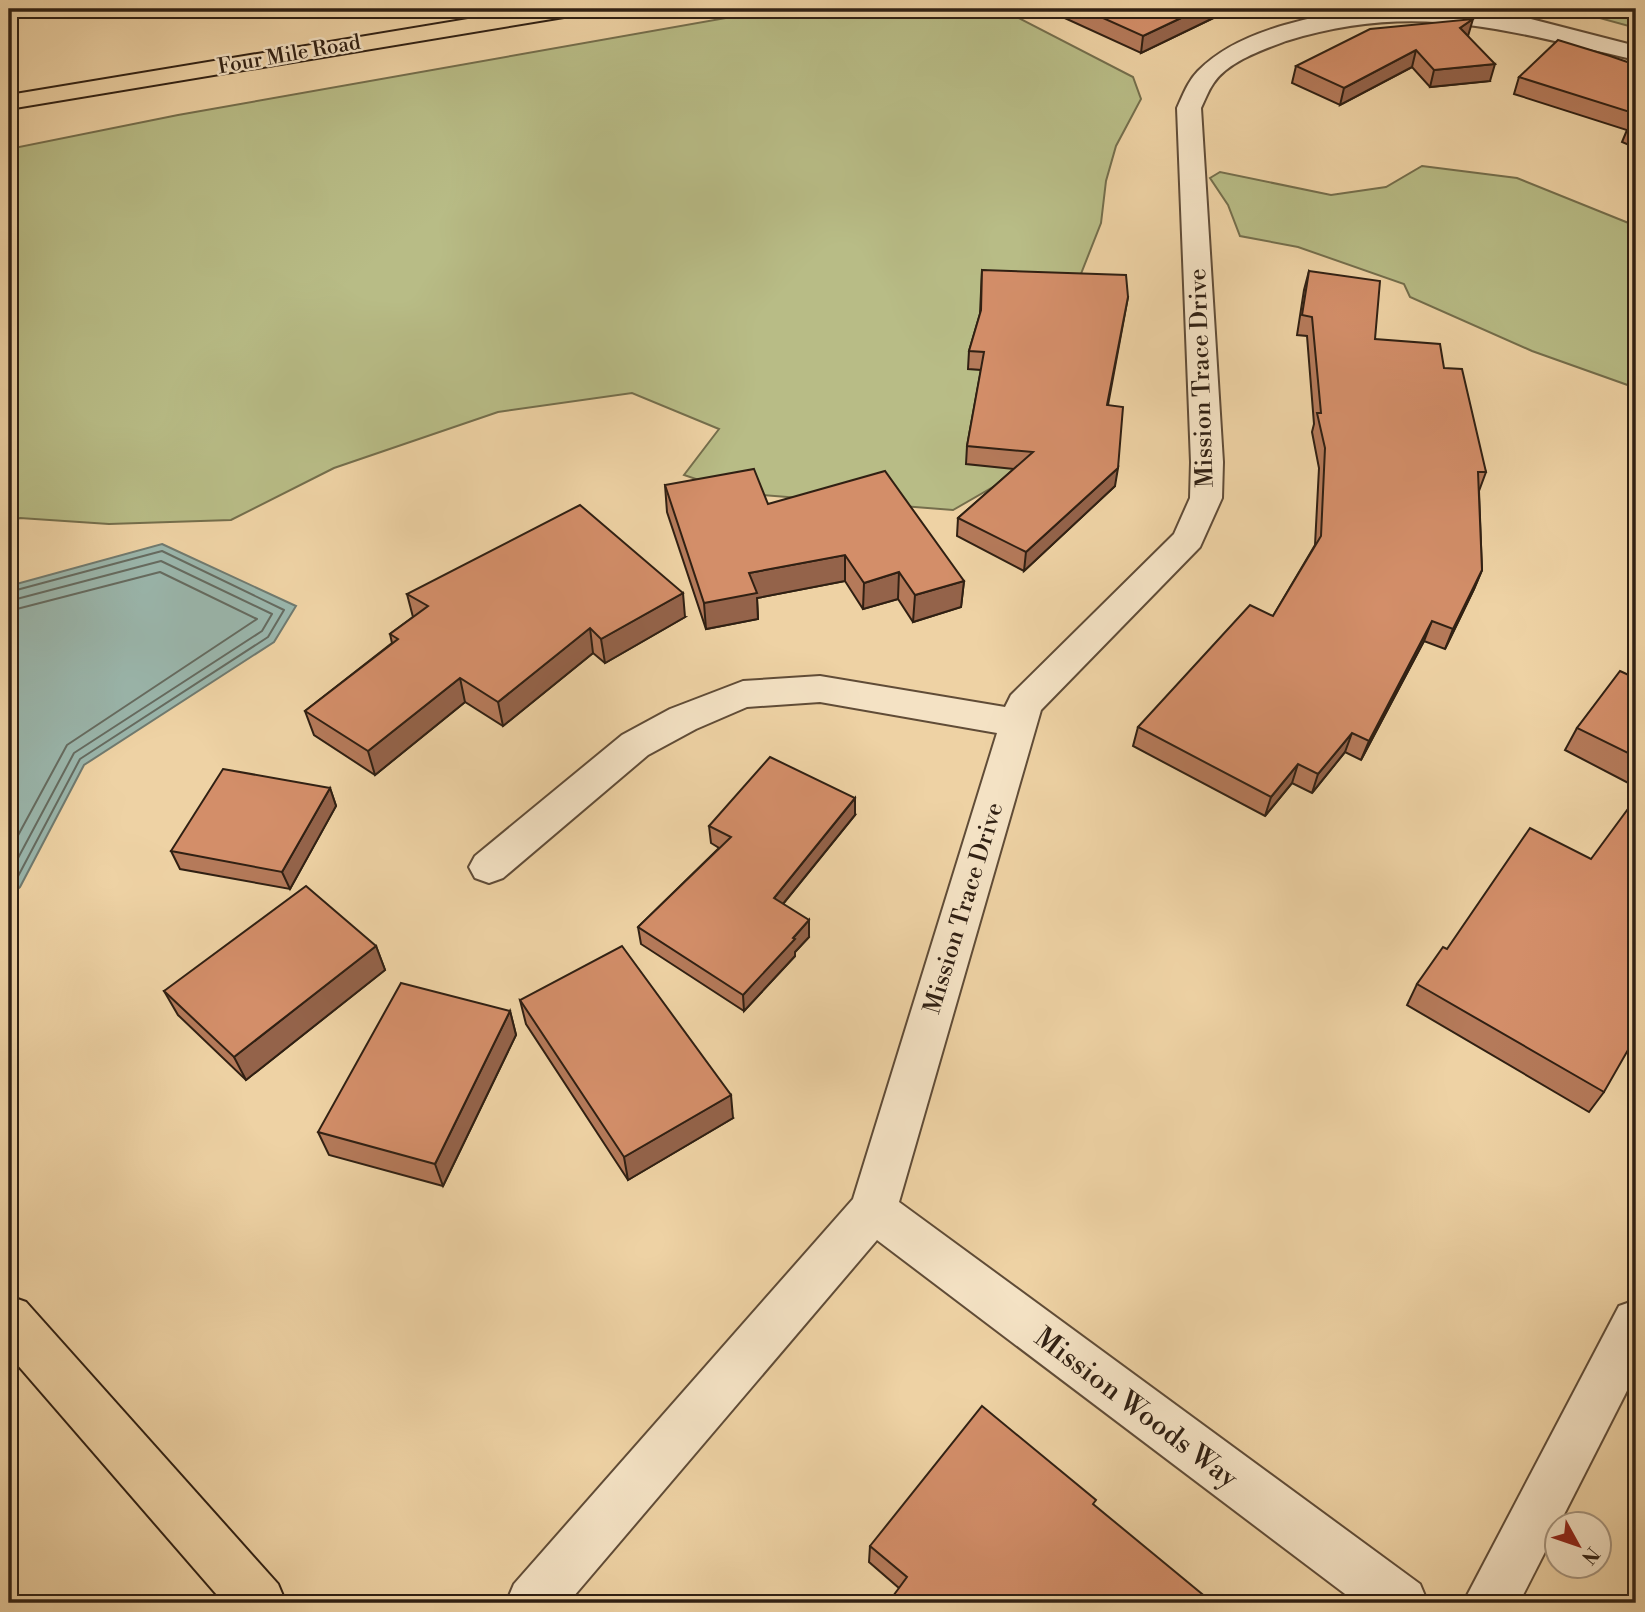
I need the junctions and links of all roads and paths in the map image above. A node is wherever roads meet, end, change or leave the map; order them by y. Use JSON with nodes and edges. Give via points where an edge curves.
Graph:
{"nodes":[{"id":1,"x":570,"y":9,"type":"edge"},
{"id":2,"x":1636,"y":53,"type":"edge"},
{"id":3,"x":9,"y":102,"type":"edge"},
{"id":4,"x":1018,"y":723,"type":"junction"},
{"id":5,"x":489,"y":867,"type":"dead end"},
{"id":6,"x":873,"y":1210,"type":"junction"},
{"id":7,"x":9,"y":1319,"type":"edge"},
{"id":8,"x":1636,"y":1323,"type":"edge"},
{"id":9,"x":259,"y":1603,"type":"edge"},
{"id":10,"x":533,"y":1603,"type":"edge"},
{"id":11,"x":1401,"y":1603,"type":"edge"},
{"id":12,"x":1490,"y":1603,"type":"edge"}],
"edges":[{"from":1,"to":3,"type":"main road","name":"Four Mile Road"},
{"from":2,"to":4,"type":"street","name":"Mission Trace Drive","via":[[1519,22],[1453,10],[1408,10],[1277,34],[1236,52],[1205,76],[1189,108],[1206,498],[1188,539],[1024,704]]},
{"from":4,"to":5,"type":"street","via":[[820,689],[743,694],[635,745]]},
{"from":4,"to":6,"type":"street","name":"Mission Trace Drive"},
{"from":6,"to":10,"type":"street"},
{"from":6,"to":11,"type":"street","name":"Mission Woods Way"},
{"from":7,"to":9,"type":"main road"},
{"from":8,"to":12,"type":"street"}]}
